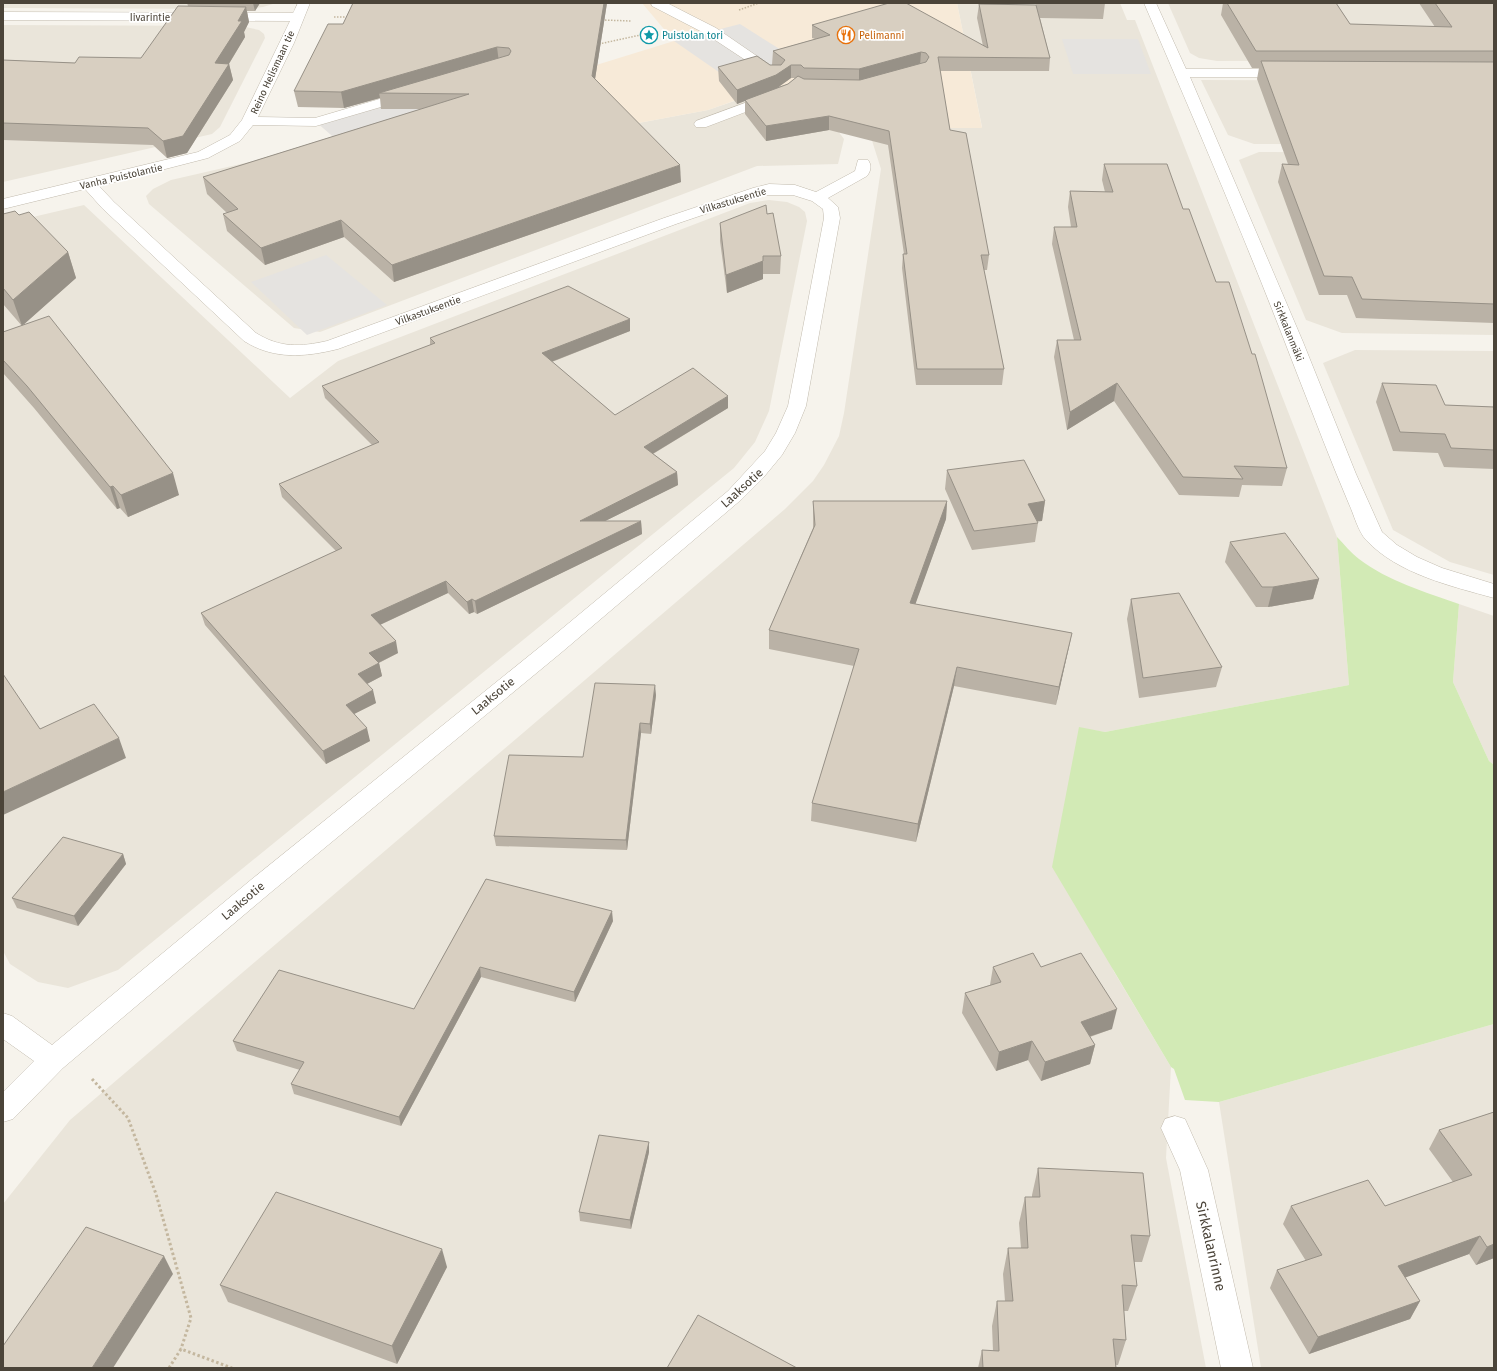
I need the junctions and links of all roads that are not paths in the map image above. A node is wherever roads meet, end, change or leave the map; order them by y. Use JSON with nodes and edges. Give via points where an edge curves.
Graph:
{"nodes":[{"id":1,"x":304,"y":3,"type":"edge"},
{"id":2,"x":657,"y":3,"type":"edge"},
{"id":3,"x":1150,"y":3,"type":"edge"},
{"id":4,"x":3,"y":16,"type":"edge"},
{"id":5,"x":298,"y":17,"type":"junction"},
{"id":6,"x":1181,"y":73,"type":"junction"},
{"id":7,"x":1301,"y":73,"type":"edge"},
{"id":8,"x":776,"y":74,"type":"edge"},
{"id":9,"x":786,"y":90,"type":"edge"},
{"id":10,"x":422,"y":91,"type":"edge"},
{"id":11,"x":249,"y":121,"type":"junction"},
{"id":12,"x":701,"y":124,"type":"dead end"},
{"id":13,"x":235,"y":138,"type":"joint"},
{"id":14,"x":863,"y":164,"type":"dead end"},
{"id":15,"x":89,"y":184,"type":"junction"},
{"id":16,"x":817,"y":198,"type":"junction"},
{"id":17,"x":3,"y":204,"type":"edge"},
{"id":18,"x":1494,"y":591,"type":"edge"},
{"id":19,"x":3,"y":1024,"type":"edge"},
{"id":20,"x":53,"y":1060,"type":"junction"},
{"id":21,"x":3,"y":1110,"type":"edge"},
{"id":22,"x":1175,"y":1128,"type":"dead end"},
{"id":23,"x":1237,"y":1368,"type":"edge"}],
"edges":[{"from":1,"to":5,"type":"street","name":"Reino Helismaan tie"},
{"from":2,"to":8,"type":"street","via":[[710,32]]},
{"from":3,"to":6,"type":"street","name":"Sirkkalanmäki"},
{"from":4,"to":5,"type":"street","name":"Iivarintie"},
{"from":5,"to":11,"type":"street","name":"Reino Helismaan tie"},
{"from":6,"to":7,"type":"street"},
{"from":6,"to":18,"type":"street","name":"Sirkkalanmäki","via":[[1373,535],[1390,550],[1410,562],[1435,573]]},
{"from":9,"to":12,"type":"street","via":[[782,94]]},
{"from":10,"to":11,"type":"street","via":[[316,122]]},
{"from":11,"to":13,"type":"street","name":"Reino Helismaan tie"},
{"from":13,"to":15,"type":"street","name":"Vanha Puistolantie","via":[[203,155]]},
{"from":14,"to":16,"type":"street","via":[[862,173]]},
{"from":15,"to":16,"type":"street","name":"Vilkastuksentie","via":[[108,205],[250,337],[275,349],[298,352],[332,345],[741,196],[769,189],[784,189]]},
{"from":15,"to":17,"type":"street","name":"Vanha Puistolantie"},
{"from":16,"to":20,"type":"street","name":"Laaksotie","via":[[830,207],[832,218],[799,394],[782,442],[760,472],[570,634],[261,886]]},
{"from":19,"to":20,"type":"street"},
{"from":20,"to":21,"type":"street","name":"Laaksotie"},
{"from":22,"to":23,"type":"street","name":"Sirkkalanrinne","via":[[1194,1170]]}]}
